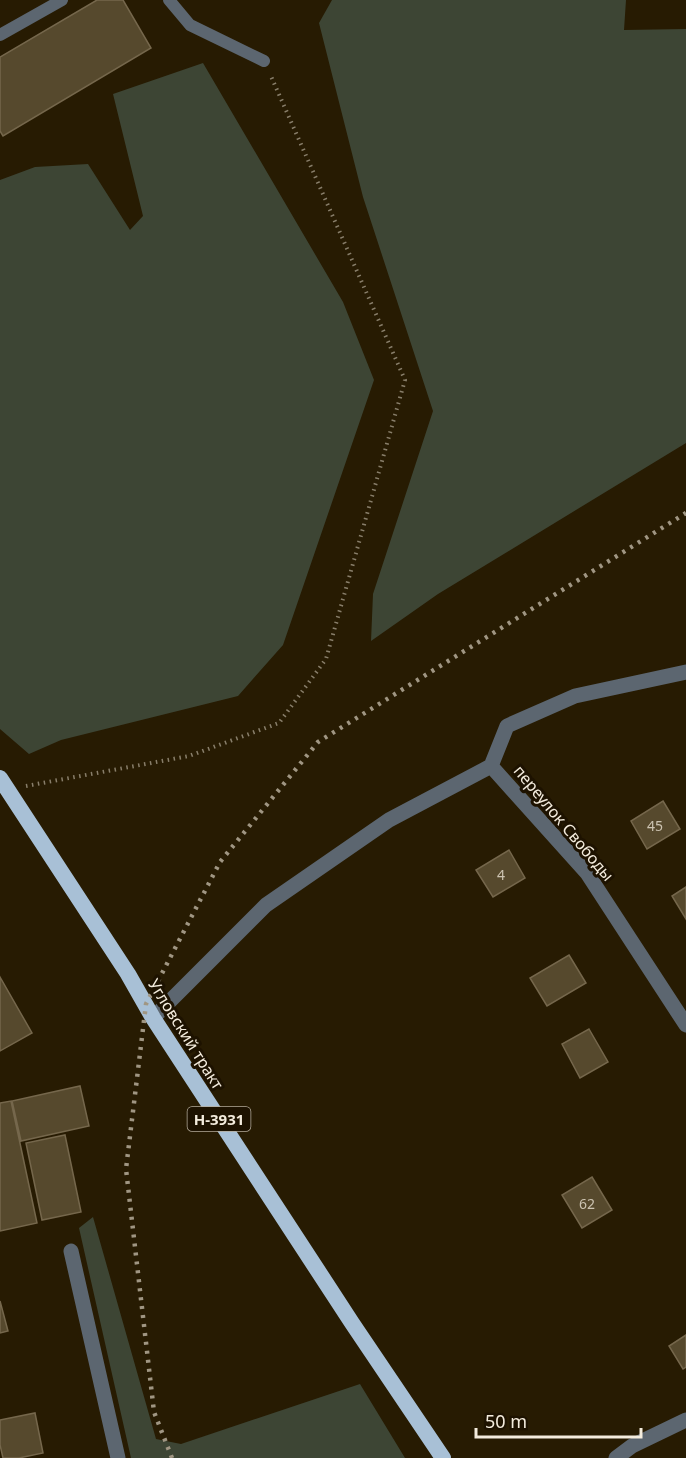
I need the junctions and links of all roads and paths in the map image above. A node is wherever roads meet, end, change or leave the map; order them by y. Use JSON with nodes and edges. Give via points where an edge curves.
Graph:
{"nodes":[{"id":1,"x":62,"y":0,"type":"edge"},
{"id":2,"x":169,"y":0,"type":"edge"},
{"id":3,"x":0,"y":35,"type":"edge"},
{"id":4,"x":264,"y":61,"type":"joint"},
{"id":5,"x":686,"y":672,"type":"edge"},
{"id":6,"x":492,"y":766,"type":"junction"},
{"id":7,"x":3,"y":787,"type":"edge"},
{"id":8,"x":153,"y":1018,"type":"junction"},
{"id":9,"x":686,"y":1025,"type":"edge"},
{"id":10,"x":71,"y":1251,"type":"dead end"},
{"id":11,"x":685,"y":1420,"type":"edge"},
{"id":12,"x":118,"y":1458,"type":"edge"},
{"id":13,"x":443,"y":1458,"type":"edge"},
{"id":14,"x":616,"y":1458,"type":"edge"}],
"edges":[{"from":1,"to":3,"type":"lane"},
{"from":2,"to":4,"type":"lane","via":[[190,25]]},
{"from":4,"to":7,"type":"path","via":[[405,380],[326,659],[279,723],[189,756]]},
{"from":5,"to":6,"type":"street","via":[[575,696],[507,726]]},
{"from":6,"to":8,"type":"street","via":[[389,820],[266,905]]},
{"from":6,"to":9,"type":"street","name":"переулок Свободы","via":[[587,873]]},
{"from":7,"to":8,"type":"highway","name":"Угловский тракт","number":"Н-3931"},
{"from":8,"to":13,"type":"highway","name":"Угловский тракт","number":"Н-3931"},
{"from":10,"to":12,"type":"street"},
{"from":11,"to":14,"type":"street"}]}
